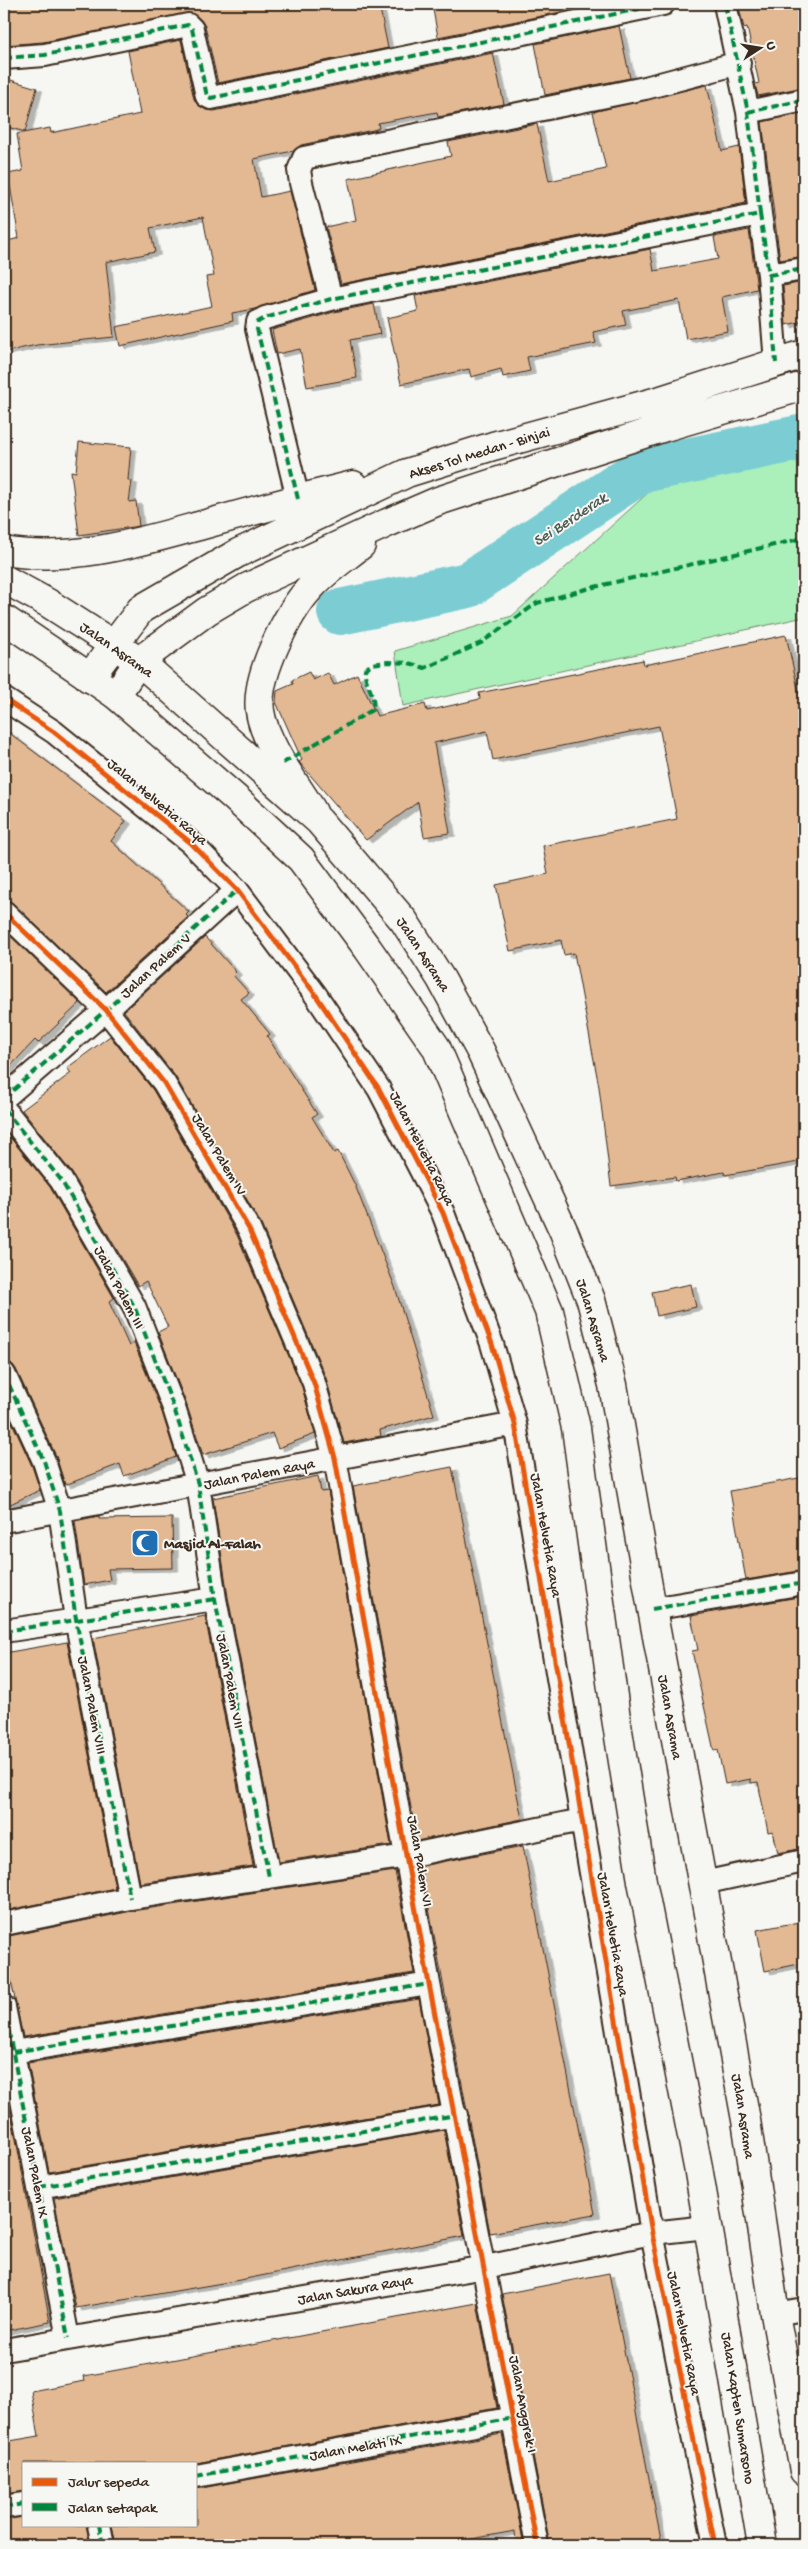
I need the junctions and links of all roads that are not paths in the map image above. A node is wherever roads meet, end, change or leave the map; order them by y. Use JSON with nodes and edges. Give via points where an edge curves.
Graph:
{"nodes":[{"id":1,"x":663,"y":4,"type":"edge"},
{"id":2,"x":725,"y":4,"type":"edge"},
{"id":3,"x":4,"y":58,"type":"edge"},
{"id":4,"x":739,"y":64,"type":"junction"},
{"id":5,"x":804,"y":100,"type":"edge"},
{"id":6,"x":748,"y":112,"type":"junction"},
{"id":7,"x":760,"y":214,"type":"junction"},
{"id":8,"x":804,"y":269,"type":"edge"},
{"id":9,"x":769,"y":275,"type":"junction"},
{"id":10,"x":331,"y":299,"type":"junction"},
{"id":11,"x":804,"y":354,"type":"edge"},
{"id":12,"x":776,"y":363,"type":"junction"},
{"id":13,"x":804,"y":386,"type":"edge"},
{"id":14,"x":407,"y":473,"type":"junction"},
{"id":15,"x":298,"y":499,"type":"junction"},
{"id":16,"x":387,"y":523,"type":"junction"},
{"id":17,"x":4,"y":551,"type":"edge"},
{"id":18,"x":4,"y":579,"type":"edge"},
{"id":19,"x":4,"y":619,"type":"edge"},
{"id":20,"x":114,"y":644,"type":"junction"},
{"id":21,"x":139,"y":661,"type":"junction"},
{"id":22,"x":89,"y":678,"type":"junction"},
{"id":23,"x":116,"y":695,"type":"junction"},
{"id":24,"x":4,"y":699,"type":"edge"},
{"id":25,"x":319,"y":822,"type":"junction"},
{"id":26,"x":237,"y":890,"type":"junction"},
{"id":27,"x":4,"y":912,"type":"edge"},
{"id":28,"x":106,"y":1010,"type":"junction"},
{"id":29,"x":4,"y":1098,"type":"edge"},
{"id":30,"x":4,"y":1109,"type":"edge"},
{"id":31,"x":4,"y":1374,"type":"edge"},
{"id":32,"x":515,"y":1424,"type":"junction"},
{"id":33,"x":335,"y":1458,"type":"junction"},
{"id":34,"x":198,"y":1484,"type":"junction"},
{"id":35,"x":60,"y":1511,"type":"junction"},
{"id":36,"x":4,"y":1521,"type":"edge"},
{"id":37,"x":804,"y":1583,"type":"edge"},
{"id":38,"x":215,"y":1599,"type":"junction"},
{"id":39,"x":652,"y":1609,"type":"junction"},
{"id":40,"x":76,"y":1619,"type":"junction"},
{"id":41,"x":4,"y":1631,"type":"edge"},
{"id":42,"x":582,"y":1820,"type":"junction"},
{"id":43,"x":408,"y":1856,"type":"junction"},
{"id":44,"x":804,"y":1861,"type":"edge"},
{"id":45,"x":269,"y":1877,"type":"junction"},
{"id":46,"x":703,"y":1883,"type":"junction"},
{"id":47,"x":130,"y":1898,"type":"junction"},
{"id":48,"x":4,"y":1924,"type":"edge"},
{"id":49,"x":429,"y":1984,"type":"junction"},
{"id":50,"x":4,"y":2007,"type":"edge"},
{"id":51,"x":12,"y":2052,"type":"junction"},
{"id":52,"x":456,"y":2115,"type":"junction"},
{"id":53,"x":39,"y":2187,"type":"junction"},
{"id":54,"x":707,"y":2227,"type":"junction"},
{"id":55,"x":652,"y":2233,"type":"junction"},
{"id":56,"x":485,"y":2267,"type":"junction"},
{"id":57,"x":804,"y":2309,"type":"edge"},
{"id":58,"x":775,"y":2314,"type":"junction"},
{"id":59,"x":68,"y":2338,"type":"junction"},
{"id":60,"x":4,"y":2350,"type":"edge"},
{"id":61,"x":514,"y":2418,"type":"junction"},
{"id":62,"x":804,"y":2471,"type":"edge"},
{"id":63,"x":198,"y":2476,"type":"edge"},
{"id":64,"x":22,"y":2504,"type":"edge"},
{"id":65,"x":4,"y":2507,"type":"edge"},
{"id":66,"x":99,"y":2526,"type":"edge"},
{"id":67,"x":103,"y":2545,"type":"edge"},
{"id":68,"x":534,"y":2545,"type":"edge"},
{"id":69,"x":715,"y":2545,"type":"edge"},
{"id":70,"x":762,"y":2545,"type":"edge"}],
"edges":[{"from":1,"to":3,"type":"street","via":[[211,98],[207,96],[192,29],[188,25],[45,55]]},
{"from":2,"to":4,"type":"street"},
{"from":4,"to":6,"type":"street"},
{"from":4,"to":10,"type":"street","via":[[646,88],[304,158],[299,170],[301,183]]},
{"from":5,"to":6,"type":"street"},
{"from":6,"to":7,"type":"street"},
{"from":7,"to":9,"type":"street"},
{"from":7,"to":10,"type":"street"},
{"from":8,"to":9,"type":"street"},
{"from":9,"to":12,"type":"street"},
{"from":10,"to":15,"type":"street","via":[[258,322],[257,329]]},
{"from":11,"to":12,"type":"main road","name":"Akses Tol Medan - Binjai"},
{"from":12,"to":14,"type":"main road","name":"Akses Tol Medan - Binjai"},
{"from":13,"to":16,"type":"main road","via":[[646,433],[438,501]]},
{"from":14,"to":15,"type":"main road"},
{"from":14,"to":20,"type":"main road","name":"Akses Tol Medan - Binjai","via":[[238,552],[142,609]]},
{"from":15,"to":17,"type":"main road","via":[[103,550],[26,555]]},
{"from":16,"to":21,"type":"main road","via":[[246,588],[169,637]]},
{"from":16,"to":25,"type":"main road","via":[[311,587],[276,641],[263,680],[260,711],[271,741]]},
{"from":18,"to":20,"type":"main road","name":"Jalan Asrama"},
{"from":19,"to":22,"type":"main road"},
{"from":20,"to":21,"type":"main road","name":"Jalan Asrama"},
{"from":20,"to":22,"type":"main road","name":"Akses Tol Medan - Binjai"},
{"from":21,"to":23,"type":"main road"},
{"from":21,"to":25,"type":"main road","name":"Jalan Asrama"},
{"from":22,"to":23,"type":"main road"},
{"from":23,"to":54,"type":"main road","via":[[301,859],[368,949],[436,1048],[550,1311],[576,1428],[640,1872]]},
{"from":24,"to":26,"type":"street","name":"Jalan Helvetia Raya","via":[[54,732],[191,842]]},
{"from":25,"to":39,"type":"main road","name":"Jalan Asrama","via":[[404,921],[441,978],[481,1052],[564,1232],[591,1300],[613,1385]]},
{"from":26,"to":28,"type":"street","name":"Jalan Palem V"},
{"from":26,"to":32,"type":"street","name":"Jalan Helvetia Raya","via":[[315,994],[379,1089],[443,1214],[492,1344]]},
{"from":27,"to":28,"type":"street","name":"Jalan Palem IV"},
{"from":28,"to":29,"type":"street","name":"Jalan Palem V"},
{"from":28,"to":33,"type":"street","name":"Jalan Palem IV","via":[[164,1083],[249,1229],[314,1383]]},
{"from":30,"to":34,"type":"street","name":"Jalan Palem III","via":[[61,1180],[134,1306],[174,1408]]},
{"from":31,"to":35,"type":"street","name":"Jalan Palem VIII","via":[[44,1461]]},
{"from":32,"to":33,"type":"street","name":"Jalan Palem Raya"},
{"from":32,"to":42,"type":"street","name":"Jalan Helvetia Raya"},
{"from":33,"to":34,"type":"street","name":"Jalan Palem Raya"},
{"from":33,"to":43,"type":"street","name":"Jalan Palem VI"},
{"from":34,"to":35,"type":"street","name":"Jalan Palem Raya"},
{"from":34,"to":38,"type":"street","name":"Jalan Palem VII"},
{"from":35,"to":36,"type":"street","name":"Jalan Palem Raya"},
{"from":35,"to":40,"type":"street","name":"Jalan Palem VIII"},
{"from":37,"to":39,"type":"street"},
{"from":38,"to":40,"type":"street"},
{"from":38,"to":45,"type":"street","name":"Jalan Palem VII"},
{"from":39,"to":46,"type":"main road","name":"Jalan Asrama"},
{"from":40,"to":41,"type":"street"},
{"from":40,"to":47,"type":"street","name":"Jalan Palem VIII"},
{"from":42,"to":43,"type":"street"},
{"from":42,"to":55,"type":"street","name":"Jalan Helvetia Raya"},
{"from":43,"to":45,"type":"street"},
{"from":43,"to":49,"type":"street","name":"Jalan Palem VI"},
{"from":44,"to":46,"type":"street"},
{"from":45,"to":47,"type":"street"},
{"from":46,"to":58,"type":"main road","name":"Jalan Asrama","via":[[746,2120]]},
{"from":47,"to":48,"type":"street"},
{"from":49,"to":51,"type":"street"},
{"from":49,"to":52,"type":"street","name":"Jalan Palem VI"},
{"from":50,"to":51,"type":"street","name":"Jalan Palem IX"},
{"from":51,"to":53,"type":"street","name":"Jalan Palem IX"},
{"from":52,"to":53,"type":"street"},
{"from":52,"to":56,"type":"street","name":"Jalan Palem VI"},
{"from":53,"to":59,"type":"street","name":"Jalan Palem IX"},
{"from":54,"to":55,"type":"street","name":"Jalan Sakura Raya"},
{"from":54,"to":70,"type":"main road","name":"Jalan Kapten Sumarsono"},
{"from":55,"to":56,"type":"street","name":"Jalan Sakura Raya"},
{"from":55,"to":69,"type":"street","name":"Jalan Helvetia Raya"},
{"from":56,"to":59,"type":"street","name":"Jalan Sakura Raya"},
{"from":56,"to":61,"type":"street","name":"Jalan Anggrek I"},
{"from":57,"to":58,"type":"street"},
{"from":58,"to":62,"type":"main road"},
{"from":59,"to":60,"type":"street","name":"Jalan Sakura Raya"},
{"from":61,"to":63,"type":"street","name":"Jalan Melati IX"},
{"from":61,"to":68,"type":"street","name":"Jalan Anggrek I"},
{"from":64,"to":65,"type":"street"},
{"from":66,"to":67,"type":"street"}]}
